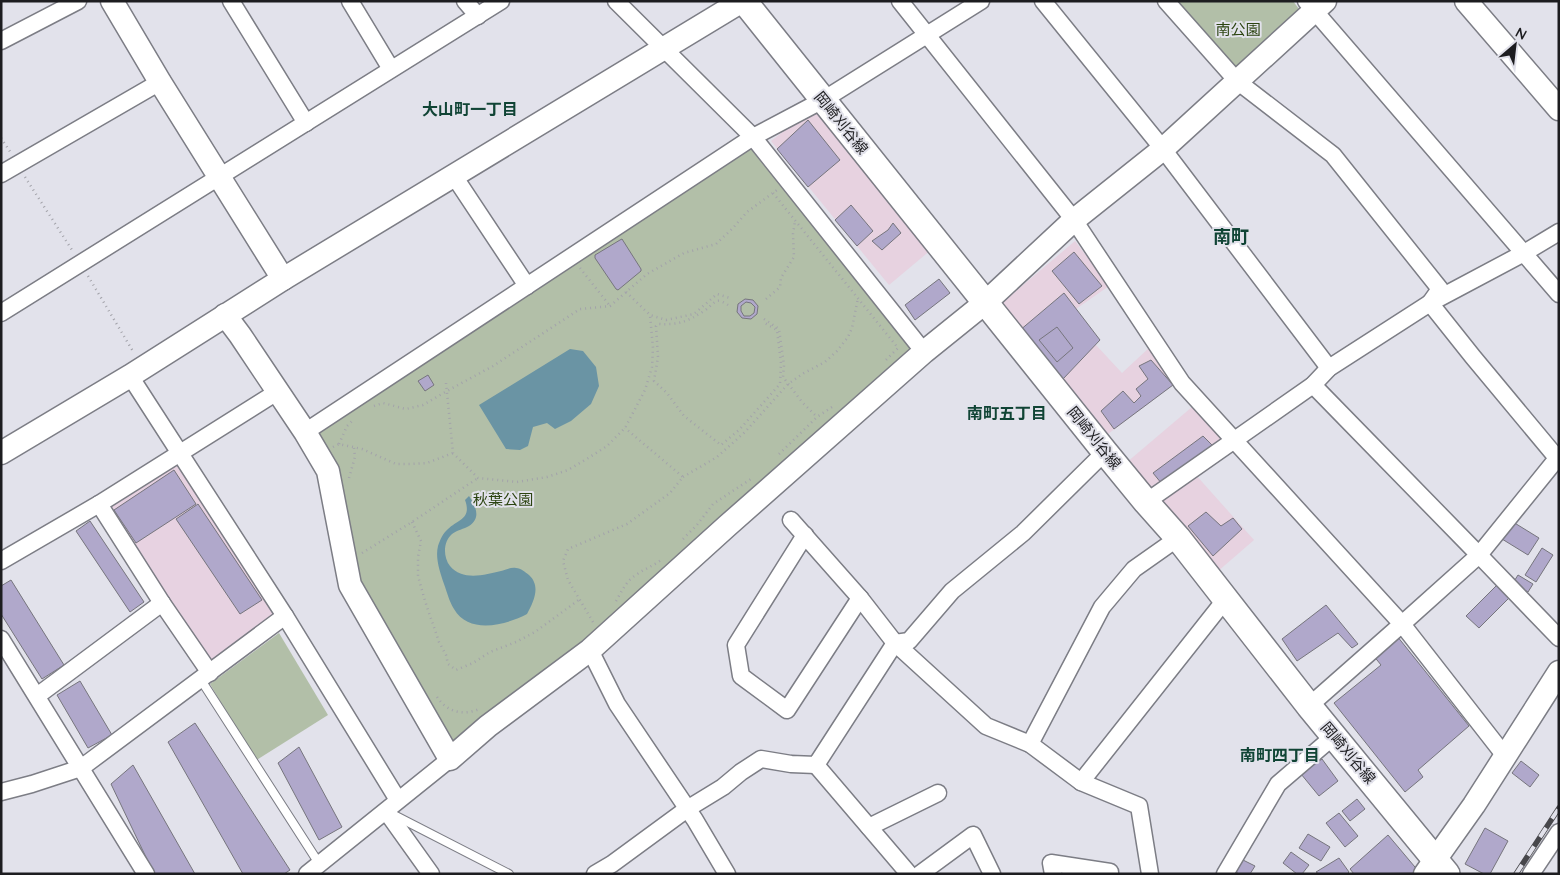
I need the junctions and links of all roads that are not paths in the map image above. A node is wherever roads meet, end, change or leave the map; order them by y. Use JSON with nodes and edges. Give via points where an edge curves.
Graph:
{"nodes":[{"id":1,"x":78,"y":1,"type":"edge"},
{"id":2,"x":112,"y":1,"type":"edge"},
{"id":3,"x":231,"y":1,"type":"edge"},
{"id":4,"x":350,"y":1,"type":"edge"},
{"id":5,"x":465,"y":1,"type":"edge"},
{"id":6,"x":501,"y":1,"type":"edge"},
{"id":7,"x":616,"y":1,"type":"edge"},
{"id":8,"x":743,"y":1,"type":"edge"},
{"id":9,"x":900,"y":1,"type":"edge"},
{"id":10,"x":981,"y":1,"type":"edge"},
{"id":11,"x":1043,"y":1,"type":"edge"},
{"id":12,"x":1166,"y":1,"type":"edge"},
{"id":13,"x":1466,"y":1,"type":"edge"},
{"id":14,"x":1315,"y":4,"type":"edge"},
{"id":15,"x":478,"y":16,"type":"junction"},
{"id":16,"x":926,"y":36,"type":"junction"},
{"id":17,"x":1,"y":41,"type":"edge"},
{"id":18,"x":663,"y":49,"type":"junction"},
{"id":19,"x":391,"y":69,"type":"junction"},
{"id":20,"x":1237,"y":81,"type":"junction"},
{"id":21,"x":160,"y":82,"type":"junction"},
{"id":22,"x":822,"y":100,"type":"junction"},
{"id":23,"x":1559,"y":108,"type":"edge"},
{"id":24,"x":306,"y":123,"type":"junction"},
{"id":25,"x":753,"y":137,"type":"junction"},
{"id":26,"x":1164,"y":149,"type":"junction"},
{"id":27,"x":1,"y":174,"type":"edge"},
{"id":28,"x":219,"y":176,"type":"junction"},
{"id":29,"x":454,"y":176,"type":"junction"},
{"id":30,"x":1074,"y":220,"type":"junction"},
{"id":31,"x":1559,"y":232,"type":"edge"},
{"id":32,"x":1524,"y":253,"type":"junction"},
{"id":33,"x":283,"y":279,"type":"junction"},
{"id":34,"x":526,"y":286,"type":"junction"},
{"id":35,"x":1559,"y":294,"type":"edge"},
{"id":36,"x":986,"y":302,"type":"junction"},
{"id":37,"x":1430,"y":303,"type":"junction"},
{"id":38,"x":1,"y":313,"type":"edge"},
{"id":39,"x":224,"y":315,"type":"junction"},
{"id":40,"x":924,"y":352,"type":"junction"},
{"id":41,"x":1329,"y":368,"type":"junction"},
{"id":42,"x":130,"y":376,"type":"junction"},
{"id":43,"x":1312,"y":385,"type":"junction"},
{"id":44,"x":277,"y":392,"type":"junction"},
{"id":45,"x":305,"y":432,"type":"junction"},
{"id":46,"x":1234,"y":440,"type":"junction"},
{"id":47,"x":1105,"y":452,"type":"junction"},
{"id":48,"x":1,"y":453,"type":"edge"},
{"id":49,"x":180,"y":453,"type":"junction"},
{"id":50,"x":1558,"y":457,"type":"edge"},
{"id":51,"x":1146,"y":502,"type":"junction"},
{"id":52,"x":99,"y":504,"type":"junction"},
{"id":53,"x":791,"y":520,"type":"dead end"},
{"id":54,"x":805,"y":535,"type":"junction"},
{"id":55,"x":1178,"y":538,"type":"junction"},
{"id":56,"x":1479,"y":555,"type":"junction"},
{"id":57,"x":1,"y":561,"type":"edge"},
{"id":58,"x":860,"y":598,"type":"junction"},
{"id":59,"x":1225,"y":600,"type":"junction"},
{"id":60,"x":162,"y":603,"type":"junction"},
{"id":61,"x":285,"y":616,"type":"junction"},
{"id":62,"x":1402,"y":624,"type":"junction"},
{"id":63,"x":1559,"y":638,"type":"edge"},
{"id":64,"x":1,"y":639,"type":"edge"},
{"id":65,"x":895,"y":643,"type":"junction"},
{"id":66,"x":597,"y":644,"type":"junction"},
{"id":67,"x":1559,"y":672,"type":"edge"},
{"id":68,"x":205,"y":676,"type":"junction"},
{"id":69,"x":37,"y":696,"type":"junction"},
{"id":70,"x":1309,"y":706,"type":"junction"},
{"id":71,"x":1334,"y":736,"type":"junction"},
{"id":72,"x":1030,"y":744,"type":"junction"},
{"id":73,"x":1505,"y":756,"type":"junction"},
{"id":74,"x":450,"y":759,"type":"junction"},
{"id":75,"x":816,"y":765,"type":"junction"},
{"id":76,"x":81,"y":768,"type":"junction"},
{"id":77,"x":1081,"y":782,"type":"junction"},
{"id":78,"x":1,"y":792,"type":"edge"},
{"id":79,"x":938,"y":793,"type":"dead end"},
{"id":80,"x":392,"y":805,"type":"junction"},
{"id":81,"x":687,"y":809,"type":"junction"},
{"id":82,"x":869,"y":827,"type":"junction"},
{"id":83,"x":1559,"y":832,"type":"edge"},
{"id":84,"x":1436,"y":869,"type":"edge"},
{"id":85,"x":318,"y":871,"type":"edge"},
{"id":86,"x":603,"y":872,"type":"edge"},
{"id":87,"x":146,"y":874,"type":"edge"},
{"id":88,"x":431,"y":874,"type":"edge"},
{"id":89,"x":509,"y":874,"type":"edge"},
{"id":90,"x":727,"y":874,"type":"edge"},
{"id":91,"x":909,"y":874,"type":"edge"},
{"id":92,"x":920,"y":874,"type":"edge"},
{"id":93,"x":992,"y":874,"type":"edge"},
{"id":94,"x":1053,"y":874,"type":"edge"},
{"id":95,"x":1110,"y":874,"type":"edge"},
{"id":96,"x":1150,"y":874,"type":"edge"},
{"id":97,"x":1225,"y":874,"type":"edge"},
{"id":98,"x":1531,"y":874,"type":"edge"}],
"edges":[{"from":1,"to":17,"type":"street"},
{"from":2,"to":21,"type":"street"},
{"from":3,"to":24,"type":"street"},
{"from":4,"to":19,"type":"street"},
{"from":5,"to":15,"type":"street"},
{"from":6,"to":15,"type":"street"},
{"from":7,"to":18,"type":"street"},
{"from":8,"to":18,"type":"street"},
{"from":8,"to":22,"type":"main road","name":"岡崎刈谷線"},
{"from":9,"to":16,"type":"street"},
{"from":10,"to":16,"type":"street"},
{"from":11,"to":26,"type":"street"},
{"from":12,"to":20,"type":"street"},
{"from":13,"to":23,"type":"street"},
{"from":14,"to":20,"type":"street"},
{"from":14,"to":32,"type":"street"},
{"from":15,"to":19,"type":"street"},
{"from":16,"to":22,"type":"street"},
{"from":16,"to":30,"type":"street"},
{"from":18,"to":25,"type":"street"},
{"from":18,"to":29,"type":"street"},
{"from":19,"to":24,"type":"street"},
{"from":20,"to":26,"type":"street"},
{"from":20,"to":37,"type":"street","via":[[1333,155],[1440,289]]},
{"from":21,"to":27,"type":"street"},
{"from":21,"to":28,"type":"street"},
{"from":22,"to":25,"type":"street"},
{"from":22,"to":36,"type":"main road","name":"岡崎刈谷線"},
{"from":24,"to":28,"type":"street"},
{"from":25,"to":34,"type":"street"},
{"from":25,"to":40,"type":"street"},
{"from":26,"to":30,"type":"street"},
{"from":26,"to":41,"type":"street"},
{"from":28,"to":33,"type":"street"},
{"from":28,"to":38,"type":"street"},
{"from":29,"to":33,"type":"street"},
{"from":29,"to":34,"type":"street"},
{"from":30,"to":36,"type":"street"},
{"from":30,"to":46,"type":"street","via":[[1182,383]]},
{"from":31,"to":32,"type":"street"},
{"from":32,"to":35,"type":"street"},
{"from":32,"to":37,"type":"street"},
{"from":33,"to":39,"type":"street"},
{"from":34,"to":45,"type":"street"},
{"from":36,"to":40,"type":"street"},
{"from":36,"to":47,"type":"main road","name":"岡崎刈谷線"},
{"from":37,"to":41,"type":"street"},
{"from":37,"to":50,"type":"street"},
{"from":39,"to":42,"type":"street"},
{"from":39,"to":44,"type":"street"},
{"from":40,"to":66,"type":"street"},
{"from":41,"to":43,"type":"street"},
{"from":42,"to":48,"type":"street"},
{"from":42,"to":49,"type":"street"},
{"from":43,"to":46,"type":"street"},
{"from":43,"to":56,"type":"street"},
{"from":44,"to":45,"type":"street"},
{"from":44,"to":49,"type":"street"},
{"from":45,"to":74,"type":"street","via":[[328,471],[350,585]]},
{"from":46,"to":51,"type":"street"},
{"from":46,"to":62,"type":"street"},
{"from":47,"to":51,"type":"main road","name":"岡崎刈谷線"},
{"from":47,"to":65,"type":"street","via":[[1023,533],[952,591],[909,641]]},
{"from":49,"to":52,"type":"street"},
{"from":49,"to":61,"type":"street"},
{"from":50,"to":56,"type":"street"},
{"from":51,"to":55,"type":"main road","name":"岡崎刈谷線"},
{"from":52,"to":57,"type":"street"},
{"from":52,"to":60,"type":"street"},
{"from":53,"to":54,"type":"street"},
{"from":54,"to":58,"type":"street"},
{"from":54,"to":58,"type":"street","via":[[736,644],[741,676],[787,710]]},
{"from":55,"to":59,"type":"main road","name":"岡崎刈谷線"},
{"from":55,"to":72,"type":"street","via":[[1134,569],[1102,607]]},
{"from":56,"to":62,"type":"street"},
{"from":56,"to":63,"type":"street"},
{"from":58,"to":65,"type":"street"},
{"from":59,"to":70,"type":"main road","name":"岡崎刈谷線"},
{"from":59,"to":77,"type":"street"},
{"from":60,"to":68,"type":"street"},
{"from":60,"to":69,"type":"street"},
{"from":61,"to":68,"type":"street"},
{"from":61,"to":80,"type":"street"},
{"from":62,"to":70,"type":"street"},
{"from":62,"to":73,"type":"street"},
{"from":64,"to":69,"type":"street"},
{"from":65,"to":72,"type":"street","via":[[986,726]]},
{"from":65,"to":75,"type":"street"},
{"from":66,"to":74,"type":"street","via":[[488,726]]},
{"from":66,"to":81,"type":"street","via":[[617,704]]},
{"from":67,"to":73,"type":"street"},
{"from":68,"to":76,"type":"street"},
{"from":68,"to":85,"type":"lane"},
{"from":69,"to":76,"type":"street"},
{"from":70,"to":71,"type":"main road","name":"岡崎刈谷線"},
{"from":71,"to":84,"type":"main road","name":"岡崎刈谷線"},
{"from":71,"to":97,"type":"street","via":[[1278,784]]},
{"from":72,"to":77,"type":"street"},
{"from":73,"to":84,"type":"street"},
{"from":74,"to":80,"type":"street"},
{"from":75,"to":81,"type":"street","via":[[761,759]]},
{"from":75,"to":82,"type":"street"},
{"from":76,"to":78,"type":"street"},
{"from":76,"to":87,"type":"street"},
{"from":77,"to":96,"type":"street","via":[[1140,806]]},
{"from":79,"to":82,"type":"street"},
{"from":80,"to":85,"type":"street"},
{"from":80,"to":88,"type":"street"},
{"from":80,"to":89,"type":"lane"},
{"from":81,"to":86,"type":"street"},
{"from":81,"to":90,"type":"street"},
{"from":82,"to":91,"type":"street"},
{"from":83,"to":98,"type":"street"},
{"from":92,"to":93,"type":"street","via":[[973,835]]},
{"from":94,"to":95,"type":"street","via":[[1051,863]]}]}
